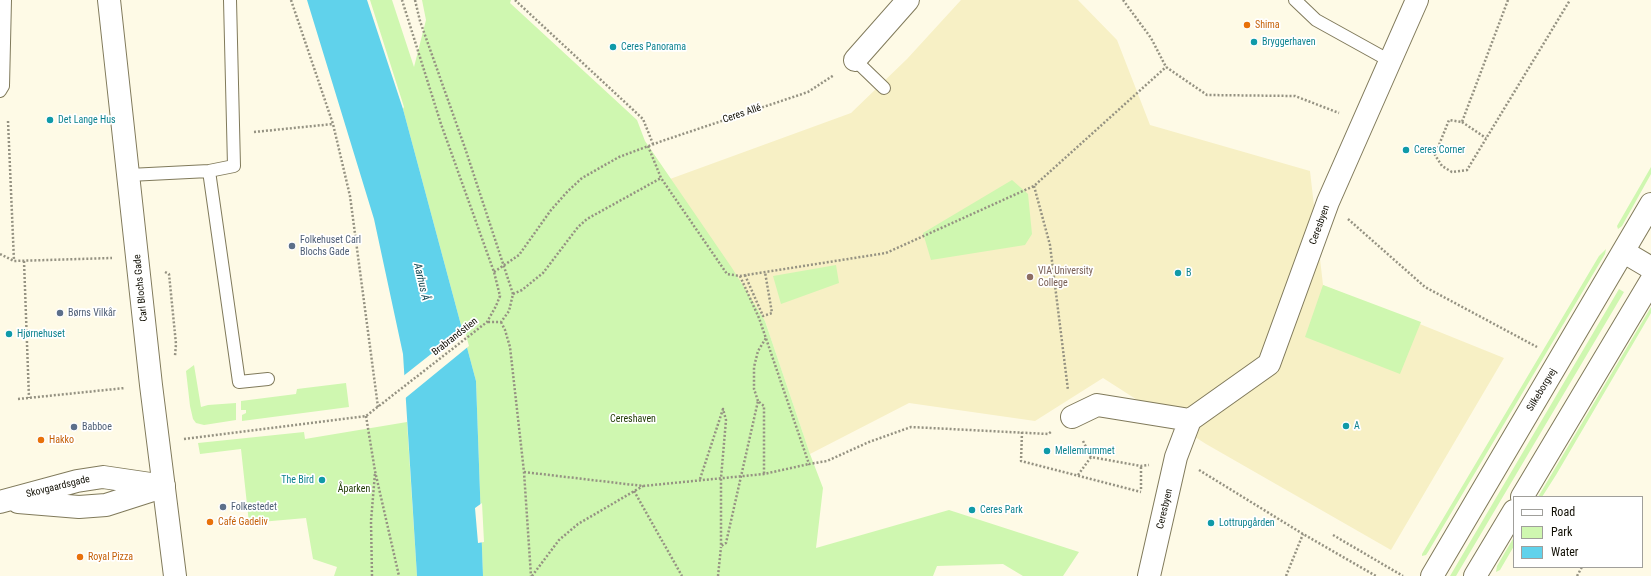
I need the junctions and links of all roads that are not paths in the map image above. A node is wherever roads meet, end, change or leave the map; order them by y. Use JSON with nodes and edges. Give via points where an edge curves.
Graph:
{"nodes":[{"id":1,"x":5,"y":0,"type":"edge"},
{"id":2,"x":109,"y":0,"type":"edge"},
{"id":3,"x":230,"y":0,"type":"edge"},
{"id":4,"x":1295,"y":0,"type":"edge"},
{"id":5,"x":1417,"y":0,"type":"edge"},
{"id":6,"x":899,"y":3,"type":"edge"},
{"id":7,"x":855,"y":60,"type":"joint"},
{"id":8,"x":1390,"y":61,"type":"junction"},
{"id":9,"x":884,"y":88,"type":"dead end"},
{"id":10,"x":0,"y":91,"type":"edge"},
{"id":11,"x":209,"y":171,"type":"junction"},
{"id":12,"x":129,"y":174,"type":"junction"},
{"id":13,"x":1651,"y":204,"type":"edge"},
{"id":14,"x":1624,"y":252,"type":"junction"},
{"id":15,"x":1651,"y":268,"type":"edge"},
{"id":16,"x":1651,"y":281,"type":"edge"},
{"id":17,"x":268,"y":379,"type":"dead end"},
{"id":18,"x":1072,"y":417,"type":"road end"},
{"id":19,"x":1190,"y":420,"type":"junction"},
{"id":20,"x":164,"y":486,"type":"junction"},
{"id":21,"x":1523,"y":496,"type":"edge"},
{"id":22,"x":1,"y":502,"type":"edge"},
{"id":23,"x":1513,"y":513,"type":"edge"},
{"id":24,"x":175,"y":576,"type":"edge"},
{"id":25,"x":1150,"y":576,"type":"edge"},
{"id":26,"x":1432,"y":576,"type":"edge"},
{"id":27,"x":1475,"y":576,"type":"edge"}],
"edges":[{"from":1,"to":10,"type":"lane","via":[[3,86]]},
{"from":2,"to":12,"type":"street","name":"Carl Blochs Gade"},
{"from":3,"to":11,"type":"lane","via":[[234,166]]},
{"from":4,"to":8,"type":"lane","via":[[1316,20]]},
{"from":5,"to":8,"type":"street","name":"Ceresbyen"},
{"from":6,"to":7,"type":"street"},
{"from":7,"to":9,"type":"lane"},
{"from":8,"to":19,"type":"street","name":"Ceresbyen","via":[[1328,202],[1269,364]]},
{"from":11,"to":12,"type":"lane"},
{"from":11,"to":17,"type":"lane","via":[[239,382]]},
{"from":12,"to":20,"type":"street","name":"Carl Blochs Gade"},
{"from":13,"to":14,"type":"street","name":"Silkeborgvej"},
{"from":14,"to":15,"type":"street"},
{"from":14,"to":26,"type":"street","name":"Silkeborgvej"},
{"from":16,"to":21,"type":"street"},
{"from":18,"to":19,"type":"street","via":[[1097,405]]},
{"from":19,"to":25,"type":"street","name":"Ceresbyen","via":[[1176,460]]},
{"from":20,"to":22,"type":"street","name":"Skovgaardsgade","via":[[106,505],[79,507]]},
{"from":20,"to":24,"type":"street","name":"Carl Blochs Gade"},
{"from":23,"to":27,"type":"street"}]}
